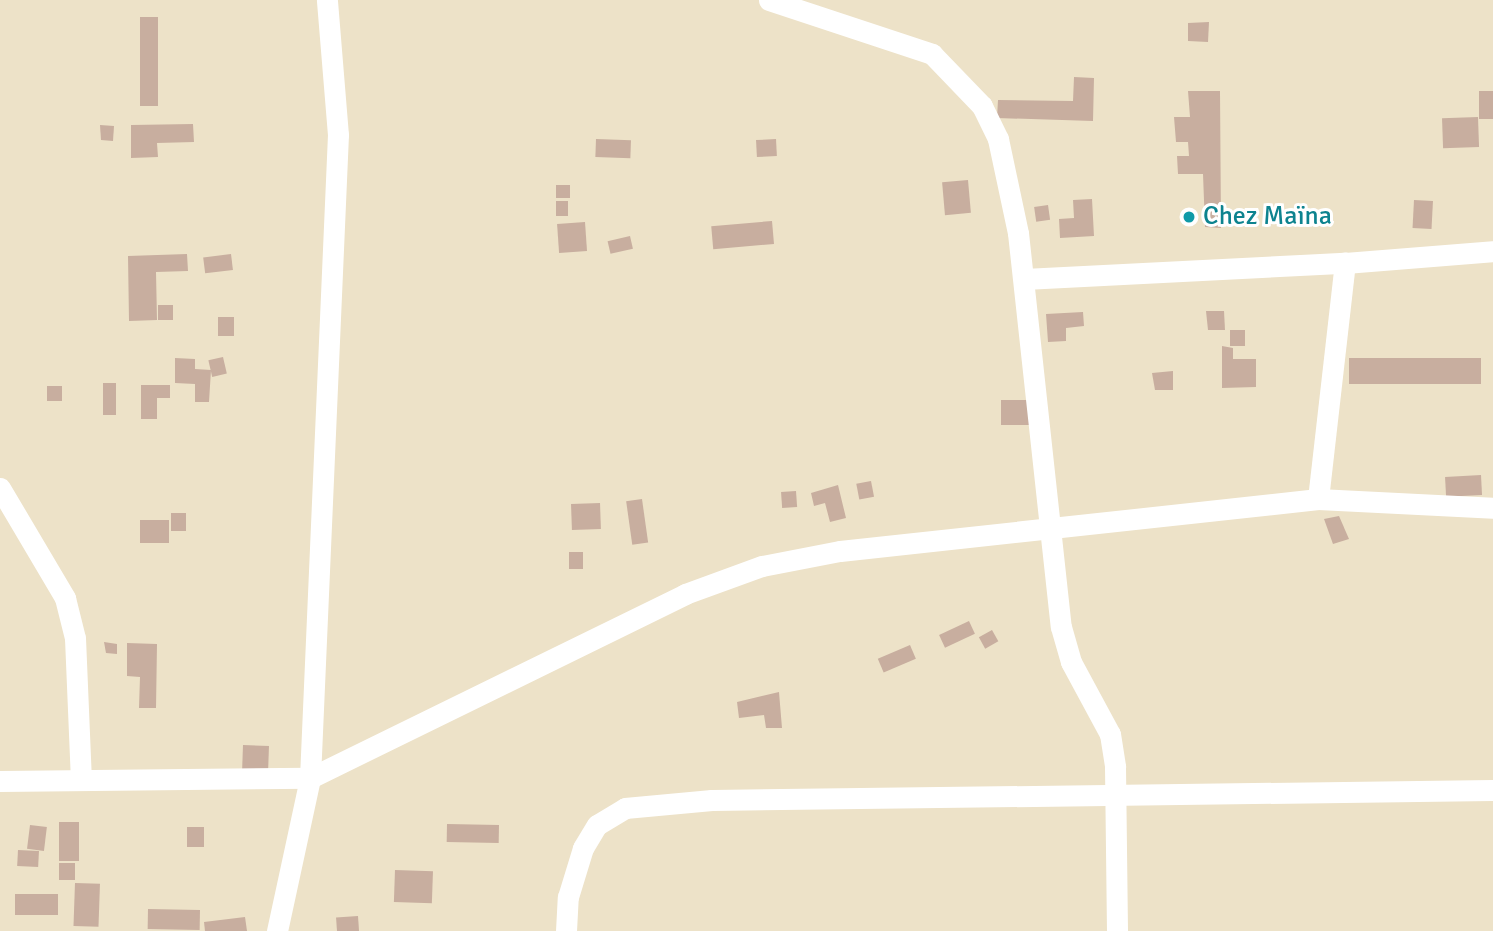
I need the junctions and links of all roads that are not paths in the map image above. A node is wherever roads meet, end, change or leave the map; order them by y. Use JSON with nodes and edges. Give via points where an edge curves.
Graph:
{"nodes":[{"id":1,"x":327,"y":0,"type":"edge"},
{"id":2,"x":769,"y":0,"type":"edge"},
{"id":3,"x":1493,"y":251,"type":"edge"},
{"id":4,"x":1345,"y":263,"type":"junction"},
{"id":5,"x":1024,"y":279,"type":"junction"},
{"id":6,"x":0,"y":488,"type":"edge"},
{"id":7,"x":1318,"y":499,"type":"junction"},
{"id":8,"x":1493,"y":508,"type":"edge"},
{"id":9,"x":1052,"y":530,"type":"junction"},
{"id":10,"x":310,"y":778,"type":"junction"},
{"id":11,"x":80,"y":780,"type":"junction"},
{"id":12,"x":0,"y":781,"type":"edge"},
{"id":13,"x":1493,"y":790,"type":"edge"},
{"id":14,"x":1115,"y":793,"type":"junction"},
{"id":15,"x":277,"y":931,"type":"edge"},
{"id":16,"x":566,"y":931,"type":"edge"},
{"id":17,"x":1117,"y":931,"type":"edge"}],
"edges":[{"from":1,"to":10,"type":"street","via":[[338,135]]},
{"from":2,"to":5,"type":"street","via":[[932,54],[982,106],[1009,171]]},
{"from":3,"to":4,"type":"street"},
{"from":4,"to":5,"type":"street"},
{"from":4,"to":7,"type":"street"},
{"from":5,"to":9,"type":"street"},
{"from":6,"to":11,"type":"street","via":[[65,598],[75,638]]},
{"from":7,"to":8,"type":"street"},
{"from":7,"to":9,"type":"street"},
{"from":9,"to":10,"type":"street","via":[[840,551],[762,566],[685,594]]},
{"from":9,"to":14,"type":"street","via":[[1061,627],[1071,662],[1110,734]]},
{"from":10,"to":11,"type":"street"},
{"from":10,"to":15,"type":"street"},
{"from":11,"to":12,"type":"street"},
{"from":13,"to":14,"type":"street"},
{"from":14,"to":16,"type":"street","via":[[712,800],[625,807],[597,825],[583,848],[568,897]]},
{"from":14,"to":17,"type":"street"}]}
